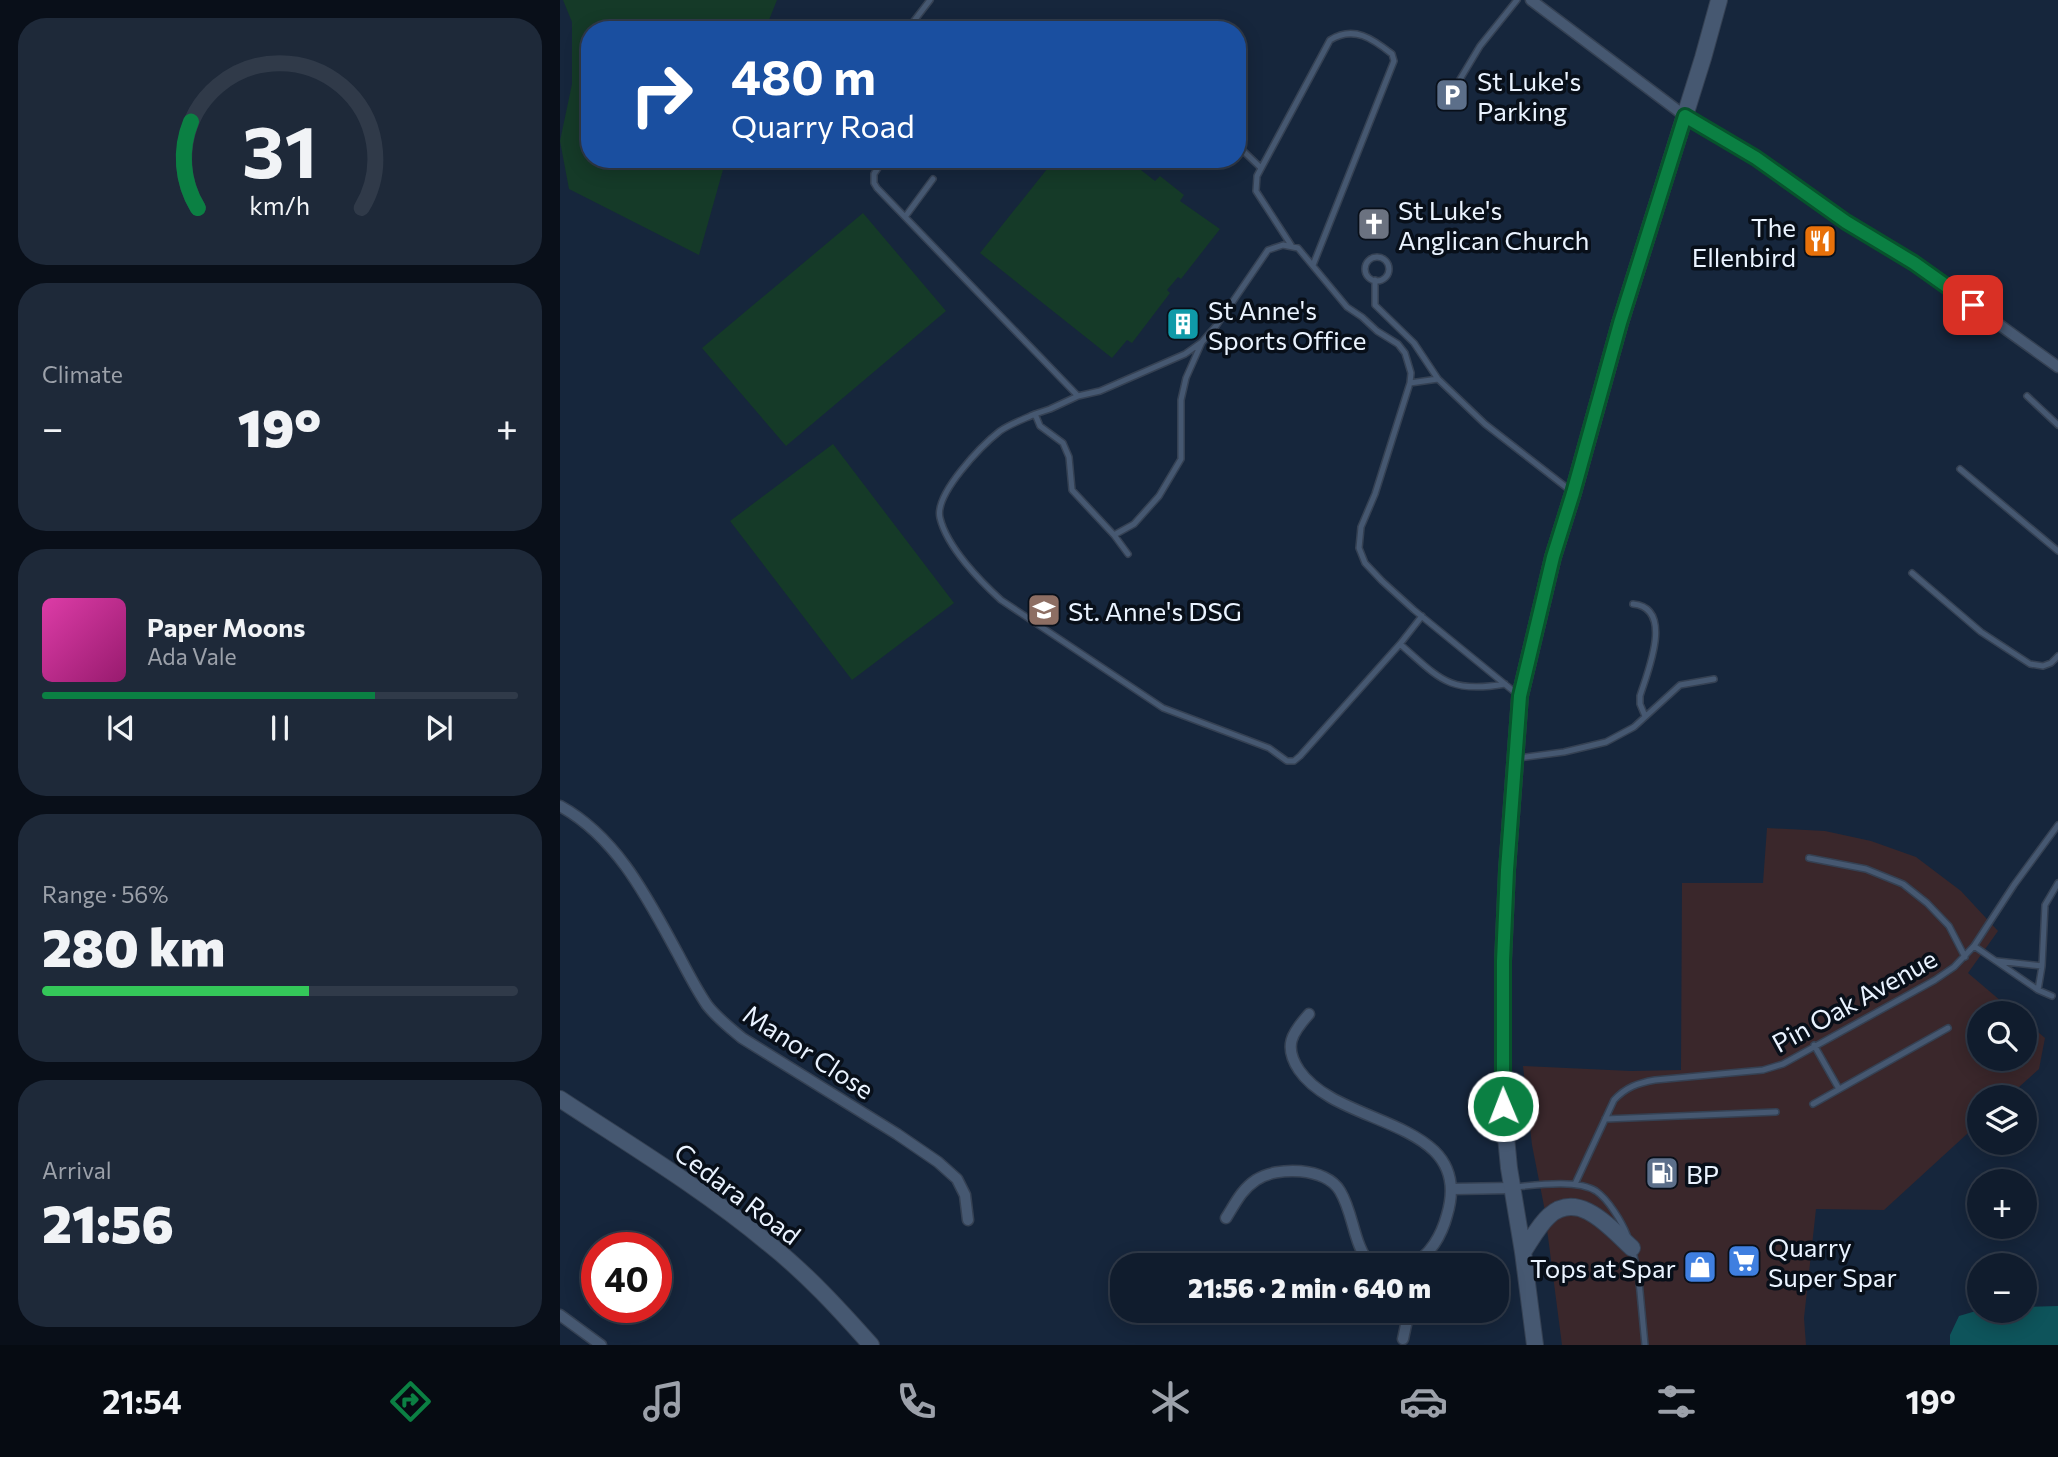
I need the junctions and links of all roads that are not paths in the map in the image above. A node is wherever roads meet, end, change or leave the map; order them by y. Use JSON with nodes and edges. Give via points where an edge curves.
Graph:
{"nodes":[{"id":1,"x":930,"y":0,"type":"edge"},
{"id":2,"x":1517,"y":0,"type":"edge"},
{"id":3,"x":1531,"y":0,"type":"edge"},
{"id":4,"x":1718,"y":0,"type":"edge"},
{"id":5,"x":914,"y":21,"type":"edge"},
{"id":6,"x":1455,"y":86,"type":"dead end"},
{"id":7,"x":1685,"y":116,"type":"junction"},
{"id":8,"x":1246,"y":154,"type":"edge"},
{"id":9,"x":1260,"y":167,"type":"junction"},
{"id":10,"x":878,"y":168,"type":"edge"},
{"id":11,"x":933,"y":179,"type":"dead end"},
{"id":12,"x":905,"y":217,"type":"junction"},
{"id":13,"x":1291,"y":245,"type":"junction"},
{"id":14,"x":1313,"y":265,"type":"junction"},
{"id":15,"x":1375,"y":280,"type":"junction"},
{"id":16,"x":1202,"y":342,"type":"junction"},
{"id":17,"x":2058,"y":367,"type":"edge"},
{"id":18,"x":1438,"y":379,"type":"junction"},
{"id":19,"x":1410,"y":383,"type":"junction"},
{"id":20,"x":1078,"y":396,"type":"junction"},
{"id":21,"x":2028,"y":396,"type":"dead end"},
{"id":22,"x":1035,"y":414,"type":"junction"},
{"id":23,"x":2058,"y":425,"type":"edge"},
{"id":24,"x":1960,"y":469,"type":"dead end"},
{"id":25,"x":1573,"y":493,"type":"junction"},
{"id":26,"x":1114,"y":535,"type":"junction"},
{"id":27,"x":2058,"y":551,"type":"edge"},
{"id":28,"x":1128,"y":554,"type":"dead end"},
{"id":29,"x":1912,"y":573,"type":"dead end"},
{"id":30,"x":1633,"y":604,"type":"dead end"},
{"id":31,"x":1422,"y":616,"type":"junction"},
{"id":32,"x":1401,"y":644,"type":"junction"},
{"id":33,"x":2058,"y":656,"type":"edge"},
{"id":34,"x":1714,"y":679,"type":"dead end"},
{"id":35,"x":1505,"y":684,"type":"junction"},
{"id":36,"x":1520,"y":696,"type":"junction"},
{"id":37,"x":1645,"y":716,"type":"junction"},
{"id":38,"x":1515,"y":758,"type":"junction"},
{"id":39,"x":560,"y":806,"type":"edge"},
{"id":40,"x":2058,"y":825,"type":"edge"},
{"id":41,"x":1809,"y":858,"type":"dead end"},
{"id":42,"x":2058,"y":883,"type":"edge"},
{"id":43,"x":1974,"y":946,"type":"junction"},
{"id":44,"x":1965,"y":957,"type":"junction"},
{"id":45,"x":1994,"y":961,"type":"junction"},
{"id":46,"x":2042,"y":966,"type":"junction"},
{"id":47,"x":2038,"y":990,"type":"junction"},
{"id":48,"x":2052,"y":996,"type":"dead end"},
{"id":49,"x":1309,"y":1014,"type":"dead end"},
{"id":50,"x":1948,"y":1028,"type":"dead end"},
{"id":51,"x":1814,"y":1045,"type":"junction"},
{"id":52,"x":1839,"y":1089,"type":"junction"},
{"id":53,"x":560,"y":1099,"type":"edge"},
{"id":54,"x":1814,"y":1104,"type":"dead end"},
{"id":55,"x":1776,"y":1112,"type":"dead end"},
{"id":56,"x":1605,"y":1119,"type":"junction"},
{"id":57,"x":1575,"y":1184,"type":"junction"},
{"id":58,"x":1511,"y":1188,"type":"junction"},
{"id":59,"x":1452,"y":1189,"type":"junction"},
{"id":60,"x":1226,"y":1218,"type":"dead end"},
{"id":61,"x":968,"y":1220,"type":"dead end"},
{"id":62,"x":1632,"y":1248,"type":"junction"},
{"id":63,"x":1523,"y":1252,"type":"junction"},
{"id":64,"x":1362,"y":1253,"type":"edge"},
{"id":65,"x":1426,"y":1253,"type":"edge"},
{"id":66,"x":560,"y":1315,"type":"edge"},
{"id":67,"x":1406,"y":1323,"type":"edge"},
{"id":68,"x":1402,"y":1339,"type":"dead end"},
{"id":69,"x":601,"y":1345,"type":"edge"},
{"id":70,"x":872,"y":1345,"type":"edge"},
{"id":71,"x":1535,"y":1345,"type":"edge"},
{"id":72,"x":1645,"y":1345,"type":"edge"}],
"edges":[{"from":1,"to":5,"type":"lane"},
{"from":2,"to":6,"type":"lane"},
{"from":3,"to":7,"type":"street"},
{"from":4,"to":7,"type":"street"},
{"from":7,"to":17,"type":"street","via":[[1914,263]]},
{"from":7,"to":25,"type":"street"},
{"from":8,"to":9,"type":"lane"},
{"from":9,"to":13,"type":"lane","via":[[1256,191]]},
{"from":9,"to":14,"type":"lane","via":[[1331,40],[1341,33],[1353,33],[1376,41],[1392,54],[1394,61]]},
{"from":10,"to":12,"type":"lane","via":[[874,183]]},
{"from":11,"to":12,"type":"lane"},
{"from":12,"to":20,"type":"lane"},
{"from":13,"to":14,"type":"lane"},
{"from":13,"to":16,"type":"lane","via":[[1268,250]]},
{"from":14,"to":19,"type":"lane","via":[[1347,307],[1398,344],[1405,353]]},
{"from":15,"to":15,"type":"lane","via":[[1368,276],[1366,265],[1379,257],[1389,272],[1384,279]]},
{"from":15,"to":18,"type":"lane","via":[[1375,305],[1413,343]]},
{"from":16,"to":20,"type":"lane","via":[[1154,368]]},
{"from":16,"to":26,"type":"lane","via":[[1181,400],[1181,459],[1159,496],[1134,524]]},
{"from":18,"to":19,"type":"lane"},
{"from":18,"to":25,"type":"lane","via":[[1485,424]]},
{"from":19,"to":31,"type":"lane","via":[[1361,527],[1359,548],[1365,563]]},
{"from":20,"to":22,"type":"lane"},
{"from":21,"to":23,"type":"lane"},
{"from":22,"to":26,"type":"lane","via":[[1040,426],[1063,443],[1072,490]]},
{"from":22,"to":32,"type":"lane","via":[[1002,430],[949,485],[939,515],[948,538],[1001,600],[1163,708],[1259,743],[1294,761]]},
{"from":24,"to":27,"type":"lane"},
{"from":25,"to":36,"type":"street"},
{"from":26,"to":28,"type":"lane"},
{"from":29,"to":33,"type":"lane","via":[[1981,632],[2030,664],[2043,666]]},
{"from":30,"to":37,"type":"lane","via":[[1648,610],[1656,631],[1640,696]]},
{"from":31,"to":32,"type":"lane"},
{"from":31,"to":35,"type":"lane"},
{"from":32,"to":35,"type":"lane","via":[[1452,684],[1481,688]]},
{"from":34,"to":37,"type":"lane","via":[[1680,685]]},
{"from":35,"to":36,"type":"lane"},
{"from":36,"to":38,"type":"street"},
{"from":37,"to":38,"type":"lane","via":[[1606,742]]},
{"from":38,"to":58,"type":"street","via":[[1503,961],[1503,1106]]},
{"from":39,"to":61,"type":"street","name":"Manor Close","via":[[580,817],[617,854],[707,1005],[723,1023],[938,1162],[957,1179],[965,1195]]},
{"from":40,"to":43,"type":"lane","name":"Pin Oak Avenue"},
{"from":41,"to":44,"type":"lane","via":[[1866,869],[1903,884],[1949,926]]},
{"from":42,"to":46,"type":"lane","via":[[2045,905]]},
{"from":43,"to":44,"type":"lane","name":"Pin Oak Avenue"},
{"from":43,"to":45,"type":"lane"},
{"from":44,"to":51,"type":"lane","name":"Pin Oak Avenue","via":[[1935,980]]},
{"from":45,"to":46,"type":"lane"},
{"from":45,"to":47,"type":"lane"},
{"from":46,"to":47,"type":"lane"},
{"from":47,"to":48,"type":"lane"},
{"from":49,"to":59,"type":"street","via":[[1290,1041],[1302,1074],[1318,1091],[1426,1143],[1449,1172]]},
{"from":50,"to":52,"type":"lane"},
{"from":51,"to":52,"type":"lane"},
{"from":51,"to":56,"type":"lane","name":"Pin Oak Avenue","via":[[1763,1070],[1640,1083],[1624,1089]]},
{"from":52,"to":54,"type":"lane"},
{"from":53,"to":70,"type":"street","name":"Cedara Road","via":[[769,1243]]},
{"from":55,"to":56,"type":"lane"},
{"from":56,"to":57,"type":"lane","name":"Pin Oak Avenue"},
{"from":57,"to":58,"type":"lane"},
{"from":57,"to":62,"type":"lane","via":[[1596,1191],[1624,1225]]},
{"from":58,"to":59,"type":"street"},
{"from":58,"to":63,"type":"street"},
{"from":59,"to":65,"type":"street","via":[[1440,1235]]},
{"from":60,"to":64,"type":"street","via":[[1241,1192],[1257,1178],[1280,1170],[1306,1172],[1328,1178],[1339,1189]]},
{"from":62,"to":63,"type":"street","via":[[1588,1210],[1574,1207],[1560,1208],[1547,1217]]},
{"from":62,"to":72,"type":"lane"},
{"from":63,"to":71,"type":"street"},
{"from":66,"to":69,"type":"street"},
{"from":67,"to":68,"type":"street"}]}
